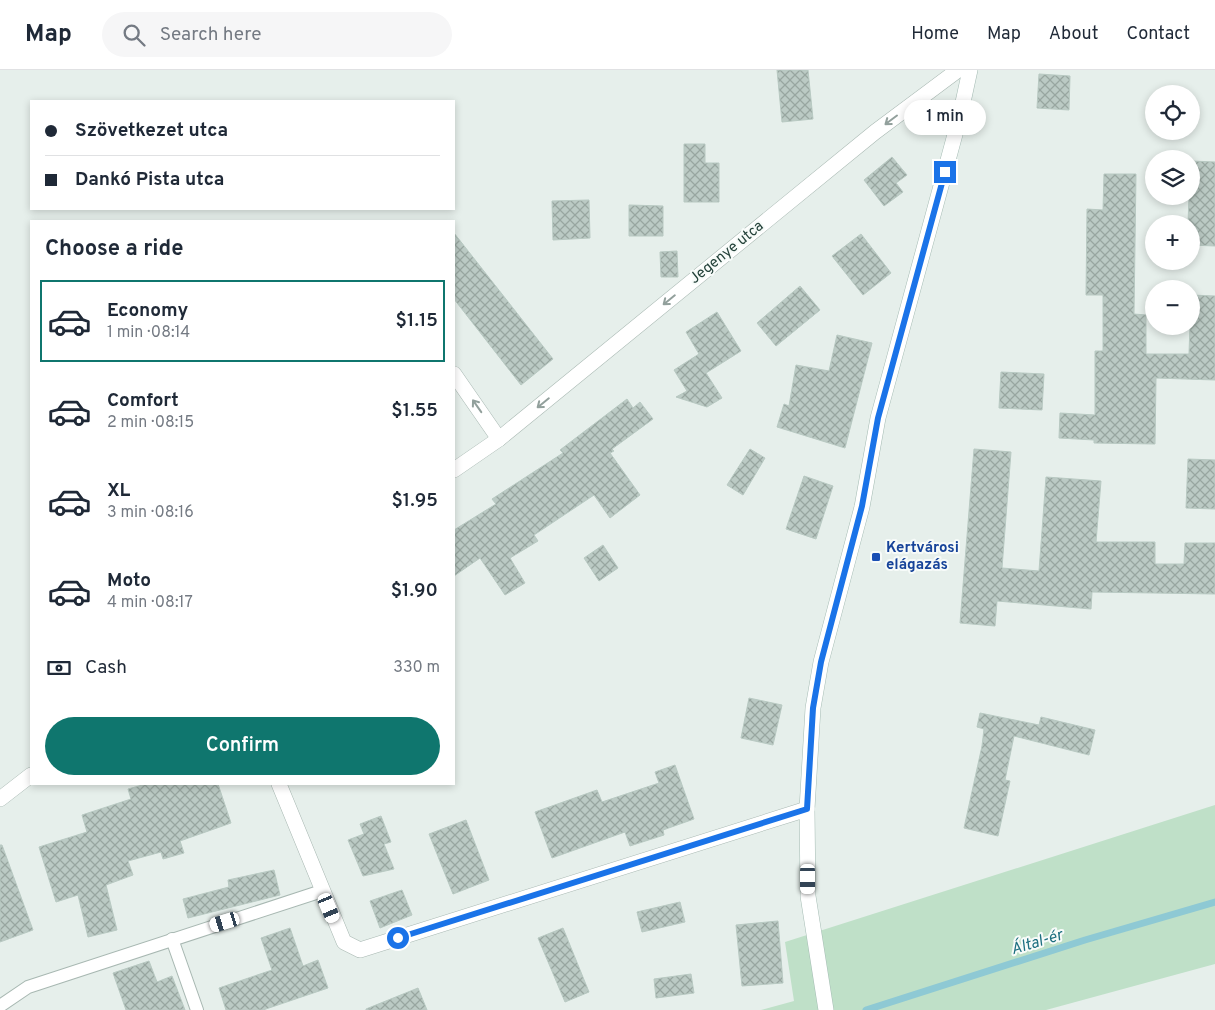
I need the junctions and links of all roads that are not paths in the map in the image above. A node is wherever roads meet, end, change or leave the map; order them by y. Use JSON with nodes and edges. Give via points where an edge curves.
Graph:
{"nodes":[{"id":1,"x":958,"y":70,"type":"edge"},
{"id":2,"x":970,"y":70,"type":"edge"},
{"id":3,"x":455,"y":375,"type":"edge"},
{"id":4,"x":499,"y":439,"type":"junction"},
{"id":5,"x":455,"y":469,"type":"edge"},
{"id":6,"x":30,"y":777,"type":"edge"},
{"id":7,"x":279,"y":785,"type":"edge"},
{"id":8,"x":0,"y":799,"type":"edge"},
{"id":9,"x":807,"y":809,"type":"junction"},
{"id":10,"x":322,"y":891,"type":"junction"},
{"id":11,"x":172,"y":939,"type":"junction"},
{"id":12,"x":0,"y":1006,"type":"edge"},
{"id":13,"x":825,"y":1007,"type":"edge"},
{"id":14,"x":197,"y":1010,"type":"edge"}],
"edges":[{"from":1,"to":4,"type":"street","name":"Jegenye utca","one_way":true,"via":[[875,132]]},
{"from":2,"to":9,"type":"street","via":[[878,418],[862,506],[821,662],[813,708]]},
{"from":4,"to":3,"type":"street","one_way":true},
{"from":4,"to":5,"type":"street","name":"Jegenye utca"},
{"from":6,"to":8,"type":"street"},
{"from":7,"to":10,"type":"street"},
{"from":9,"to":10,"type":"street","via":[[360,950],[344,942]]},
{"from":9,"to":13,"type":"street","via":[[808,896]]},
{"from":10,"to":11,"type":"lane"},
{"from":11,"to":12,"type":"lane","via":[[28,987]]},
{"from":11,"to":14,"type":"lane"}]}
